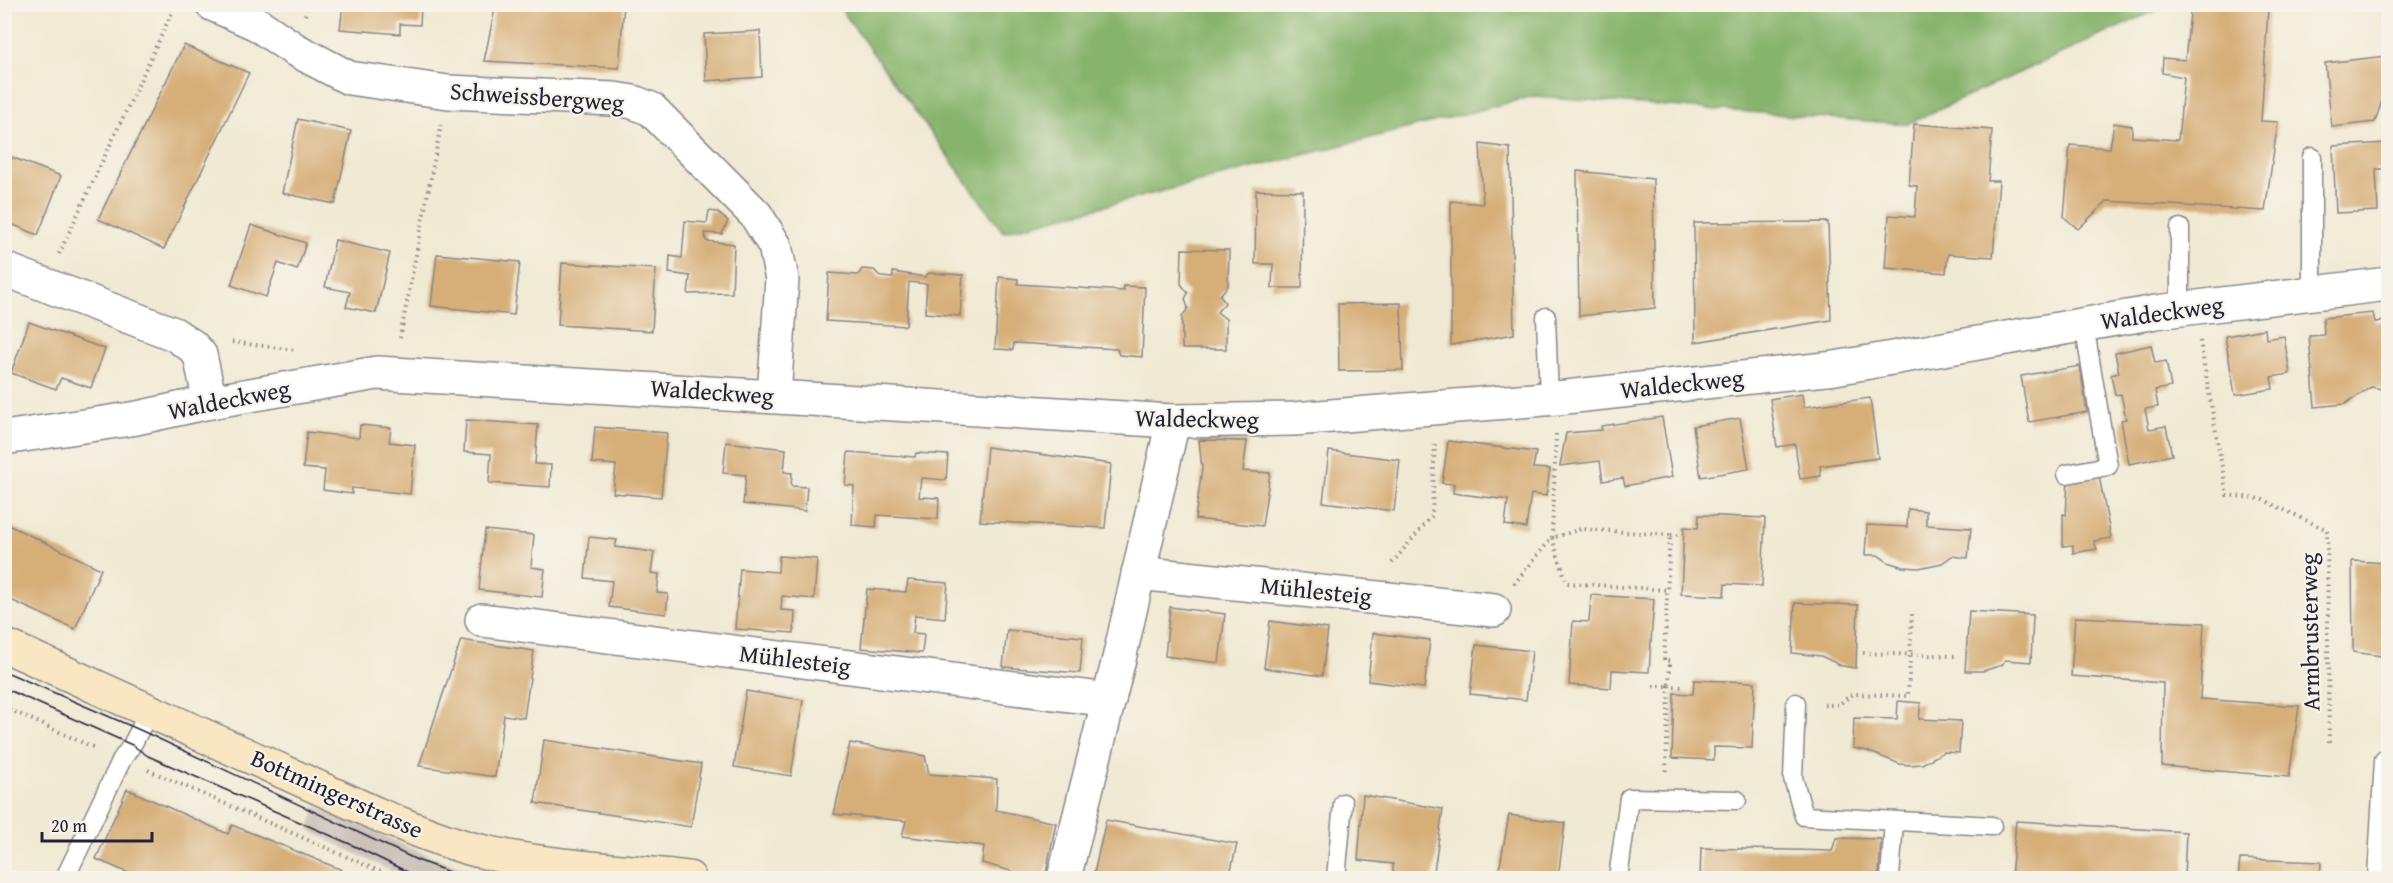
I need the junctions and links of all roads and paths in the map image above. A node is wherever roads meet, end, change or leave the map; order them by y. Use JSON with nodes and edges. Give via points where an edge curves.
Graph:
{"nodes":[{"id":1,"x":176,"y":4,"type":"edge"},
{"id":2,"x":212,"y":4,"type":"edge"},
{"id":3,"x":448,"y":92,"type":"junction"},
{"id":4,"x":2312,"y":157,"type":"dead end"},
{"id":5,"x":2180,"y":228,"type":"dead end"},
{"id":6,"x":4,"y":269,"type":"edge"},
{"id":7,"x":2388,"y":284,"type":"edge"},
{"id":8,"x":45,"y":286,"type":"junction"},
{"id":9,"x":2312,"y":293,"type":"junction"},
{"id":10,"x":405,"y":303,"type":"dead end"},
{"id":11,"x":2187,"y":308,"type":"junction"},
{"id":12,"x":1546,"y":316,"type":"dead end"},
{"id":13,"x":2084,"y":324,"type":"junction"},
{"id":14,"x":230,"y":341,"type":"dead end"},
{"id":15,"x":308,"y":351,"type":"dead end"},
{"id":16,"x":774,"y":396,"type":"junction"},
{"id":17,"x":1553,"y":398,"type":"junction"},
{"id":18,"x":210,"y":402,"type":"junction"},
{"id":19,"x":1437,"y":408,"type":"junction"},
{"id":20,"x":1173,"y":421,"type":"junction"},
{"id":21,"x":4,"y":438,"type":"edge"},
{"id":22,"x":2067,"y":474,"type":"dead end"},
{"id":23,"x":1670,"y":535,"type":"junction"},
{"id":24,"x":1678,"y":535,"type":"dead end"},
{"id":25,"x":1552,"y":538,"type":"junction"},
{"id":26,"x":1138,"y":573,"type":"junction"},
{"id":27,"x":1667,"y":590,"type":"junction"},
{"id":28,"x":1365,"y":596,"type":"junction"},
{"id":29,"x":1494,"y":610,"type":"joint"},
{"id":30,"x":1912,"y":614,"type":"dead end"},
{"id":31,"x":482,"y":620,"type":"dead end"},
{"id":32,"x":4,"y":645,"type":"edge"},
{"id":33,"x":1863,"y":653,"type":"dead end"},
{"id":34,"x":1911,"y":654,"type":"junction"},
{"id":35,"x":1956,"y":656,"type":"dead end"},
{"id":36,"x":1653,"y":686,"type":"dead end"},
{"id":37,"x":1670,"y":686,"type":"junction"},
{"id":38,"x":1686,"y":687,"type":"dead end"},
{"id":39,"x":1109,"y":700,"type":"junction"},
{"id":40,"x":1796,"y":703,"type":"joint"},
{"id":41,"x":4,"y":707,"type":"edge"},
{"id":42,"x":150,"y":710,"type":"junction"},
{"id":43,"x":2329,"y":743,"type":"dead end"},
{"id":44,"x":122,"y":759,"type":"junction"},
{"id":45,"x":2384,"y":760,"type":"dead end"},
{"id":46,"x":1665,"y":799,"type":"junction"},
{"id":47,"x":1737,"y":800,"type":"dead end"},
{"id":48,"x":1343,"y":802,"type":"dead end"},
{"id":49,"x":1894,"y":821,"type":"junction"},
{"id":50,"x":1992,"y":826,"type":"dead end"},
{"id":51,"x":686,"y":878,"type":"edge"},
{"id":52,"x":65,"y":879,"type":"edge"},
{"id":53,"x":395,"y":879,"type":"edge"},
{"id":54,"x":1064,"y":879,"type":"edge"},
{"id":55,"x":1336,"y":879,"type":"edge"},
{"id":56,"x":1618,"y":879,"type":"edge"},
{"id":57,"x":1890,"y":879,"type":"edge"},
{"id":58,"x":2377,"y":879,"type":"edge"}],
"edges":[{"from":1,"to":8,"type":"path"},
{"from":2,"to":3,"type":"street","name":"Schweissbergweg","via":[[257,24],[294,50],[349,78]]},
{"from":3,"to":10,"type":"path"},
{"from":3,"to":16,"type":"street","name":"Schweissbergweg","via":[[614,99],[651,110],[756,215],[775,246],[782,279]]},
{"from":4,"to":9,"type":"lane"},
{"from":5,"to":11,"type":"lane"},
{"from":6,"to":8,"type":"street"},
{"from":7,"to":9,"type":"street","name":"Waldeckweg"},
{"from":8,"to":18,"type":"street","via":[[174,334],[192,346],[200,355]]},
{"from":9,"to":11,"type":"street","name":"Waldeckweg"},
{"from":11,"to":13,"type":"street","name":"Waldeckweg"},
{"from":11,"to":43,"type":"path","name":"Armbrusterweg","via":[[2227,495],[2261,499],[2327,530]]},
{"from":12,"to":17,"type":"lane"},
{"from":13,"to":17,"type":"street","name":"Waldeckweg","via":[[1835,368]]},
{"from":13,"to":22,"type":"lane","via":[[2108,466]]},
{"from":14,"to":15,"type":"path"},
{"from":16,"to":18,"type":"street","name":"Waldeckweg","via":[[377,373]]},
{"from":16,"to":20,"type":"street","name":"Waldeckweg"},
{"from":17,"to":19,"type":"street","name":"Waldeckweg"},
{"from":17,"to":25,"type":"path"},
{"from":18,"to":21,"type":"street","name":"Waldeckweg","via":[[137,418]]},
{"from":19,"to":20,"type":"street","name":"Waldeckweg","via":[[1294,420]]},
{"from":19,"to":28,"type":"path","via":[[1432,516]]},
{"from":20,"to":26,"type":"street"},
{"from":23,"to":24,"type":"path"},
{"from":23,"to":25,"type":"path","via":[[1581,529]]},
{"from":23,"to":27,"type":"path"},
{"from":25,"to":27,"type":"path","via":[[1567,583]]},
{"from":25,"to":29,"type":"path"},
{"from":26,"to":28,"type":"street","name":"Mühlesteig"},
{"from":26,"to":39,"type":"street"},
{"from":27,"to":37,"type":"path","via":[[1664,661],[1670,661]]},
{"from":28,"to":29,"type":"street","name":"Mühlesteig"},
{"from":30,"to":34,"type":"path"},
{"from":31,"to":39,"type":"street","name":"Mühlesteig"},
{"from":32,"to":42,"type":"main road","name":"Bottmingerstrasse"},
{"from":33,"to":34,"type":"path"},
{"from":34,"to":35,"type":"path"},
{"from":34,"to":40,"type":"path","via":[[1908,696],[1852,694],[1838,705]]},
{"from":36,"to":37,"type":"path"},
{"from":37,"to":38,"type":"path"},
{"from":37,"to":46,"type":"path"},
{"from":39,"to":54,"type":"street"},
{"from":40,"to":49,"type":"lane","via":[[1793,778],[1804,816]]},
{"from":41,"to":44,"type":"path"},
{"from":42,"to":44,"type":"lane"},
{"from":42,"to":51,"type":"main road","name":"Bottmingerstrasse","via":[[381,816],[475,850],[524,860]]},
{"from":44,"to":52,"type":"lane"},
{"from":44,"to":53,"type":"path"},
{"from":45,"to":58,"type":"lane"},
{"from":46,"to":47,"type":"lane"},
{"from":46,"to":56,"type":"lane","via":[[1629,798]]},
{"from":48,"to":55,"type":"lane"},
{"from":49,"to":50,"type":"lane"},
{"from":49,"to":57,"type":"lane"}]}
